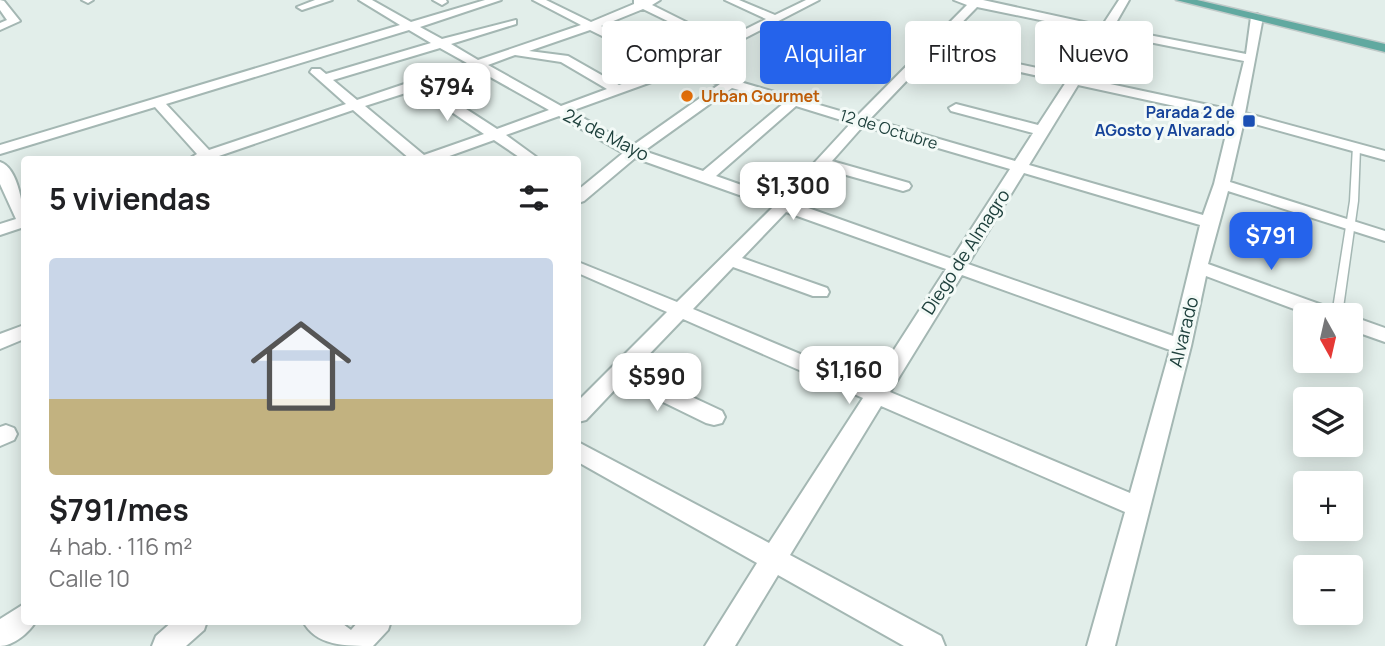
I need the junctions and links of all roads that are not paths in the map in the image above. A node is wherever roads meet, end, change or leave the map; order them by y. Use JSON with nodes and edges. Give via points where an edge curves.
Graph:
{"nodes":[{"id":1,"x":327,"y":0,"type":"edge"},
{"id":2,"x":364,"y":0,"type":"edge"},
{"id":3,"x":496,"y":0,"type":"edge"},
{"id":4,"x":538,"y":0,"type":"edge"},
{"id":5,"x":730,"y":0,"type":"edge"},
{"id":6,"x":814,"y":0,"type":"edge"},
{"id":7,"x":1124,"y":0,"type":"edge"},
{"id":8,"x":1182,"y":0,"type":"edge"},
{"id":9,"x":1213,"y":0,"type":"edge"},
{"id":10,"x":970,"y":1,"type":"edge"},
{"id":11,"x":644,"y":2,"type":"edge"},
{"id":12,"x":0,"y":3,"type":"edge"},
{"id":13,"x":302,"y":7,"type":"dead end"},
{"id":14,"x":1257,"y":17,"type":"junction"},
{"id":15,"x":775,"y":19,"type":"junction"},
{"id":16,"x":677,"y":21,"type":"edge"},
{"id":17,"x":953,"y":21,"type":"edge"},
{"id":18,"x":1067,"y":21,"type":"edge"},
{"id":19,"x":1111,"y":21,"type":"edge"},
{"id":20,"x":512,"y":22,"type":"dead end"},
{"id":21,"x":593,"y":25,"type":"junction"},
{"id":22,"x":411,"y":26,"type":"junction"},
{"id":23,"x":0,"y":27,"type":"edge"},
{"id":24,"x":602,"y":30,"type":"edge"},
{"id":25,"x":746,"y":34,"type":"edge"},
{"id":26,"x":1153,"y":39,"type":"edge"},
{"id":27,"x":1385,"y":40,"type":"edge"},
{"id":28,"x":441,"y":44,"type":"junction"},
{"id":29,"x":1385,"y":48,"type":"edge"},
{"id":30,"x":513,"y":53,"type":"junction"},
{"id":31,"x":301,"y":60,"type":"junction"},
{"id":32,"x":1251,"y":60,"type":"junction"},
{"id":33,"x":477,"y":65,"type":"junction"},
{"id":34,"x":905,"y":74,"type":"edge"},
{"id":35,"x":323,"y":79,"type":"junction"},
{"id":36,"x":418,"y":83,"type":"junction"},
{"id":37,"x":634,"y":84,"type":"edge"},
{"id":38,"x":728,"y":84,"type":"edge"},
{"id":39,"x":738,"y":84,"type":"edge"},
{"id":40,"x":1072,"y":84,"type":"edge"},
{"id":41,"x":1088,"y":84,"type":"edge"},
{"id":42,"x":618,"y":90,"type":"junction"},
{"id":43,"x":793,"y":101,"type":"junction"},
{"id":44,"x":158,"y":103,"type":"junction"},
{"id":45,"x":353,"y":104,"type":"junction"},
{"id":46,"x":956,"y":108,"type":"dead end"},
{"id":47,"x":560,"y":111,"type":"junction"},
{"id":48,"x":1237,"y":115,"type":"junction"},
{"id":49,"x":861,"y":120,"type":"junction"},
{"id":50,"x":1043,"y":131,"type":"junction"},
{"id":51,"x":494,"y":135,"type":"junction"},
{"id":52,"x":1356,"y":148,"type":"junction"},
{"id":53,"x":0,"y":150,"type":"edge"},
{"id":54,"x":633,"y":152,"type":"junction"},
{"id":55,"x":202,"y":156,"type":"edge"},
{"id":56,"x":210,"y":156,"type":"edge"},
{"id":57,"x":415,"y":156,"type":"edge"},
{"id":58,"x":436,"y":156,"type":"edge"},
{"id":59,"x":527,"y":156,"type":"edge"},
{"id":60,"x":1385,"y":156,"type":"edge"},
{"id":61,"x":821,"y":163,"type":"junction"},
{"id":62,"x":0,"y":167,"type":"edge"},
{"id":63,"x":1020,"y":168,"type":"junction"},
{"id":64,"x":704,"y":178,"type":"junction"},
{"id":65,"x":1222,"y":184,"type":"junction"},
{"id":66,"x":903,"y":186,"type":"dead end"},
{"id":67,"x":581,"y":192,"type":"edge"},
{"id":68,"x":783,"y":206,"type":"junction"},
{"id":69,"x":21,"y":213,"type":"edge"},
{"id":70,"x":21,"y":221,"type":"edge"},
{"id":71,"x":1209,"y":222,"type":"junction"},
{"id":72,"x":1350,"y":225,"type":"junction"},
{"id":73,"x":0,"y":230,"type":"edge"},
{"id":74,"x":1385,"y":236,"type":"edge"},
{"id":75,"x":729,"y":258,"type":"junction"},
{"id":76,"x":955,"y":267,"type":"junction"},
{"id":77,"x":1199,"y":267,"type":"junction"},
{"id":78,"x":582,"y":275,"type":"edge"},
{"id":79,"x":820,"y":292,"type":"dead end"},
{"id":80,"x":1296,"y":303,"type":"edge"},
{"id":81,"x":1338,"y":303,"type":"edge"},
{"id":82,"x":677,"y":310,"type":"junction"},
{"id":83,"x":1363,"y":327,"type":"edge"},
{"id":84,"x":21,"y":333,"type":"edge"},
{"id":85,"x":1385,"y":335,"type":"edge"},
{"id":86,"x":0,"y":342,"type":"edge"},
{"id":87,"x":1181,"y":346,"type":"junction"},
{"id":88,"x":618,"y":371,"type":"junction"},
{"id":89,"x":875,"y":395,"type":"junction"},
{"id":90,"x":581,"y":411,"type":"edge"},
{"id":91,"x":714,"y":417,"type":"dead end"},
{"id":92,"x":581,"y":453,"type":"edge"},
{"id":93,"x":1138,"y":507,"type":"junction"},
{"id":94,"x":773,"y":559,"type":"junction"},
{"id":95,"x":21,"y":619,"type":"edge"},
{"id":96,"x":190,"y":625,"type":"edge"},
{"id":97,"x":322,"y":625,"type":"edge"},
{"id":98,"x":374,"y":625,"type":"edge"},
{"id":99,"x":0,"y":636,"type":"edge"},
{"id":100,"x":166,"y":646,"type":"edge"},
{"id":101,"x":352,"y":646,"type":"edge"},
{"id":102,"x":719,"y":646,"type":"edge"},
{"id":103,"x":931,"y":646,"type":"edge"},
{"id":104,"x":1101,"y":646,"type":"edge"}],
"edges":[{"from":1,"to":13,"type":"street"},
{"from":2,"to":22,"type":"street","name":"24 de Mayo"},
{"from":3,"to":22,"type":"street"},
{"from":4,"to":21,"type":"street","name":"12 de Octubre"},
{"from":5,"to":15,"type":"street"},
{"from":6,"to":15,"type":"street"},
{"from":7,"to":19,"type":"street","name":"Diego de Almagro"},
{"from":8,"to":14,"type":"main road"},
{"from":9,"to":27,"type":"main road"},
{"from":10,"to":17,"type":"street"},
{"from":10,"to":18,"type":"street"},
{"from":11,"to":16,"type":"street"},
{"from":11,"to":21,"type":"street"},
{"from":12,"to":23,"type":"street","via":[[14,21]]},
{"from":14,"to":29,"type":"main road"},
{"from":14,"to":32,"type":"street","name":"Alvarado"},
{"from":15,"to":25,"type":"street"},
{"from":20,"to":28,"type":"street"},
{"from":21,"to":24,"type":"street","name":"12 de Octubre"},
{"from":21,"to":30,"type":"street"},
{"from":22,"to":28,"type":"street","name":"24 de Mayo"},
{"from":22,"to":31,"type":"street"},
{"from":26,"to":32,"type":"street"},
{"from":28,"to":33,"type":"street","name":"24 de Mayo"},
{"from":28,"to":35,"type":"street"},
{"from":30,"to":33,"type":"street"},
{"from":30,"to":42,"type":"street","via":[[564,59]]},
{"from":31,"to":35,"type":"street"},
{"from":31,"to":44,"type":"street"},
{"from":32,"to":48,"type":"street","name":"Alvarado"},
{"from":33,"to":36,"type":"street"},
{"from":33,"to":47,"type":"street","name":"24 de Mayo"},
{"from":34,"to":49,"type":"street"},
{"from":35,"to":45,"type":"street"},
{"from":36,"to":45,"type":"street"},
{"from":36,"to":51,"type":"street"},
{"from":37,"to":42,"type":"street"},
{"from":38,"to":54,"type":"street"},
{"from":39,"to":43,"type":"street","name":"12 de Octubre"},
{"from":40,"to":50,"type":"street","name":"Diego de Almagro"},
{"from":41,"to":48,"type":"street"},
{"from":42,"to":47,"type":"street"},
{"from":43,"to":49,"type":"street","name":"12 de Octubre"},
{"from":43,"to":64,"type":"street"},
{"from":44,"to":53,"type":"street"},
{"from":44,"to":55,"type":"street"},
{"from":45,"to":56,"type":"street"},
{"from":45,"to":57,"type":"street"},
{"from":46,"to":50,"type":"street"},
{"from":47,"to":51,"type":"street"},
{"from":47,"to":54,"type":"street","name":"24 de Mayo"},
{"from":48,"to":52,"type":"street"},
{"from":48,"to":65,"type":"street","name":"Alvarado"},
{"from":49,"to":61,"type":"street"},
{"from":49,"to":63,"type":"street","name":"12 de Octubre"},
{"from":50,"to":63,"type":"street","name":"Diego de Almagro"},
{"from":51,"to":58,"type":"street"},
{"from":51,"to":59,"type":"street"},
{"from":52,"to":60,"type":"street"},
{"from":52,"to":72,"type":"lane"},
{"from":54,"to":64,"type":"street","name":"24 de Mayo"},
{"from":54,"to":67,"type":"street"},
{"from":61,"to":66,"type":"street"},
{"from":61,"to":68,"type":"street"},
{"from":62,"to":69,"type":"street"},
{"from":63,"to":71,"type":"street","name":"12 de Octubre"},
{"from":63,"to":76,"type":"street","name":"Diego de Almagro"},
{"from":64,"to":68,"type":"street","name":"24 de Mayo"},
{"from":65,"to":71,"type":"street","name":"Alvarado"},
{"from":65,"to":72,"type":"street"},
{"from":68,"to":75,"type":"street"},
{"from":68,"to":76,"type":"street","name":"24 de Mayo"},
{"from":70,"to":73,"type":"street"},
{"from":71,"to":77,"type":"street","name":"Alvarado"},
{"from":72,"to":74,"type":"street"},
{"from":72,"to":81,"type":"lane"},
{"from":75,"to":79,"type":"street"},
{"from":75,"to":82,"type":"street"},
{"from":76,"to":87,"type":"street","name":"24 de Mayo"},
{"from":76,"to":89,"type":"street","name":"Diego de Almagro"},
{"from":77,"to":80,"type":"street"},
{"from":77,"to":87,"type":"street","name":"Alvarado"},
{"from":78,"to":82,"type":"street"},
{"from":82,"to":88,"type":"street"},
{"from":82,"to":89,"type":"street"},
{"from":83,"to":85,"type":"street"},
{"from":84,"to":86,"type":"street"},
{"from":87,"to":93,"type":"street","name":"Alvarado"},
{"from":88,"to":90,"type":"street"},
{"from":88,"to":91,"type":"street"},
{"from":89,"to":93,"type":"street"},
{"from":89,"to":94,"type":"street","name":"Diego de Almagro"},
{"from":92,"to":94,"type":"street"},
{"from":93,"to":104,"type":"street","name":"Alvarado"},
{"from":94,"to":102,"type":"street","name":"Diego de Almagro"},
{"from":94,"to":103,"type":"street"},
{"from":95,"to":99,"type":"street"},
{"from":96,"to":100,"type":"street"},
{"from":97,"to":101,"type":"street"},
{"from":98,"to":101,"type":"street"}]}
